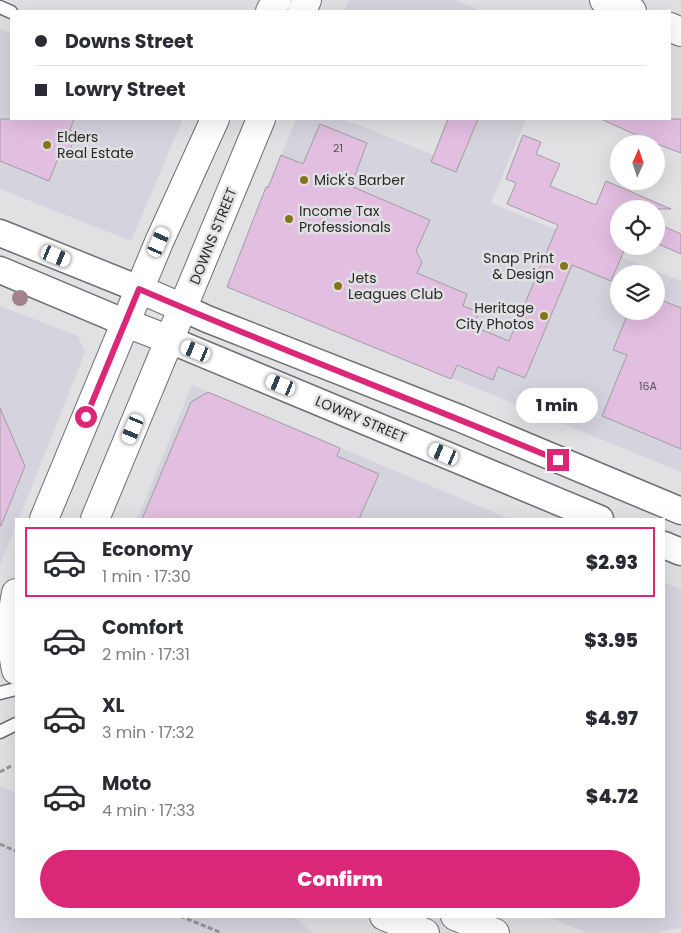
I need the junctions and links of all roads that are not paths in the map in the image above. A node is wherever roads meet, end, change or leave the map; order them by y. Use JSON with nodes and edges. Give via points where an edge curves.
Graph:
{"nodes":[{"id":1,"x":604,"y":0,"type":"edge"},
{"id":2,"x":629,"y":10,"type":"edge"},
{"id":3,"x":215,"y":120,"type":"edge"},
{"id":4,"x":261,"y":120,"type":"edge"},
{"id":5,"x":0,"y":233,"type":"edge"},
{"id":6,"x":0,"y":270,"type":"edge"},
{"id":7,"x":139,"y":289,"type":"junction"},
{"id":8,"x":183,"y":308,"type":"junction"},
{"id":9,"x":126,"y":322,"type":"junction"},
{"id":10,"x":170,"y":340,"type":"junction"},
{"id":11,"x":459,"y":418,"type":"junction"},
{"id":12,"x":444,"y":454,"type":"junction"},
{"id":13,"x":558,"y":460,"type":"junction"},
{"id":14,"x":544,"y":496,"type":"junction"},
{"id":15,"x":681,"y":511,"type":"edge"},
{"id":16,"x":44,"y":518,"type":"edge"},
{"id":17,"x":95,"y":518,"type":"edge"},
{"id":18,"x":598,"y":518,"type":"edge"},
{"id":19,"x":665,"y":545,"type":"edge"},
{"id":20,"x":681,"y":552,"type":"edge"},
{"id":21,"x":15,"y":606,"type":"edge"},
{"id":22,"x":15,"y":664,"type":"edge"},
{"id":23,"x":15,"y":689,"type":"edge"},
{"id":24,"x":0,"y":693,"type":"edge"},
{"id":25,"x":15,"y":724,"type":"edge"},
{"id":26,"x":0,"y":732,"type":"edge"},
{"id":27,"x":389,"y":918,"type":"edge"},
{"id":28,"x":460,"y":918,"type":"edge"},
{"id":29,"x":425,"y":933,"type":"edge"},
{"id":30,"x":496,"y":933,"type":"edge"}],
"edges":[{"from":1,"to":2,"type":"main road"},
{"from":3,"to":7,"type":"main road"},
{"from":4,"to":8,"type":"main road","name":"DOWNS STREET"},
{"from":5,"to":7,"type":"street"},
{"from":6,"to":9,"type":"street","name":"LOWRY STREET"},
{"from":7,"to":8,"type":"main road"},
{"from":7,"to":9,"type":"main road"},
{"from":8,"to":10,"type":"main road","name":"DOWNS STREET"},
{"from":8,"to":11,"type":"street"},
{"from":9,"to":10,"type":"main road","name":"LOWRY STREET"},
{"from":9,"to":16,"type":"main road"},
{"from":10,"to":12,"type":"street","name":"LOWRY STREET"},
{"from":10,"to":17,"type":"main road","name":"DOWNS STREET"},
{"from":11,"to":12,"type":"street"},
{"from":11,"to":13,"type":"street"},
{"from":12,"to":14,"type":"street","name":"LOWRY STREET"},
{"from":13,"to":14,"type":"street"},
{"from":13,"to":15,"type":"street"},
{"from":14,"to":18,"type":"street","name":"LOWRY STREET"},
{"from":19,"to":20,"type":"street"},
{"from":21,"to":22,"type":"main road"},
{"from":23,"to":24,"type":"lane"},
{"from":25,"to":26,"type":"lane"},
{"from":27,"to":29,"type":"main road"},
{"from":28,"to":30,"type":"main road"}]}
